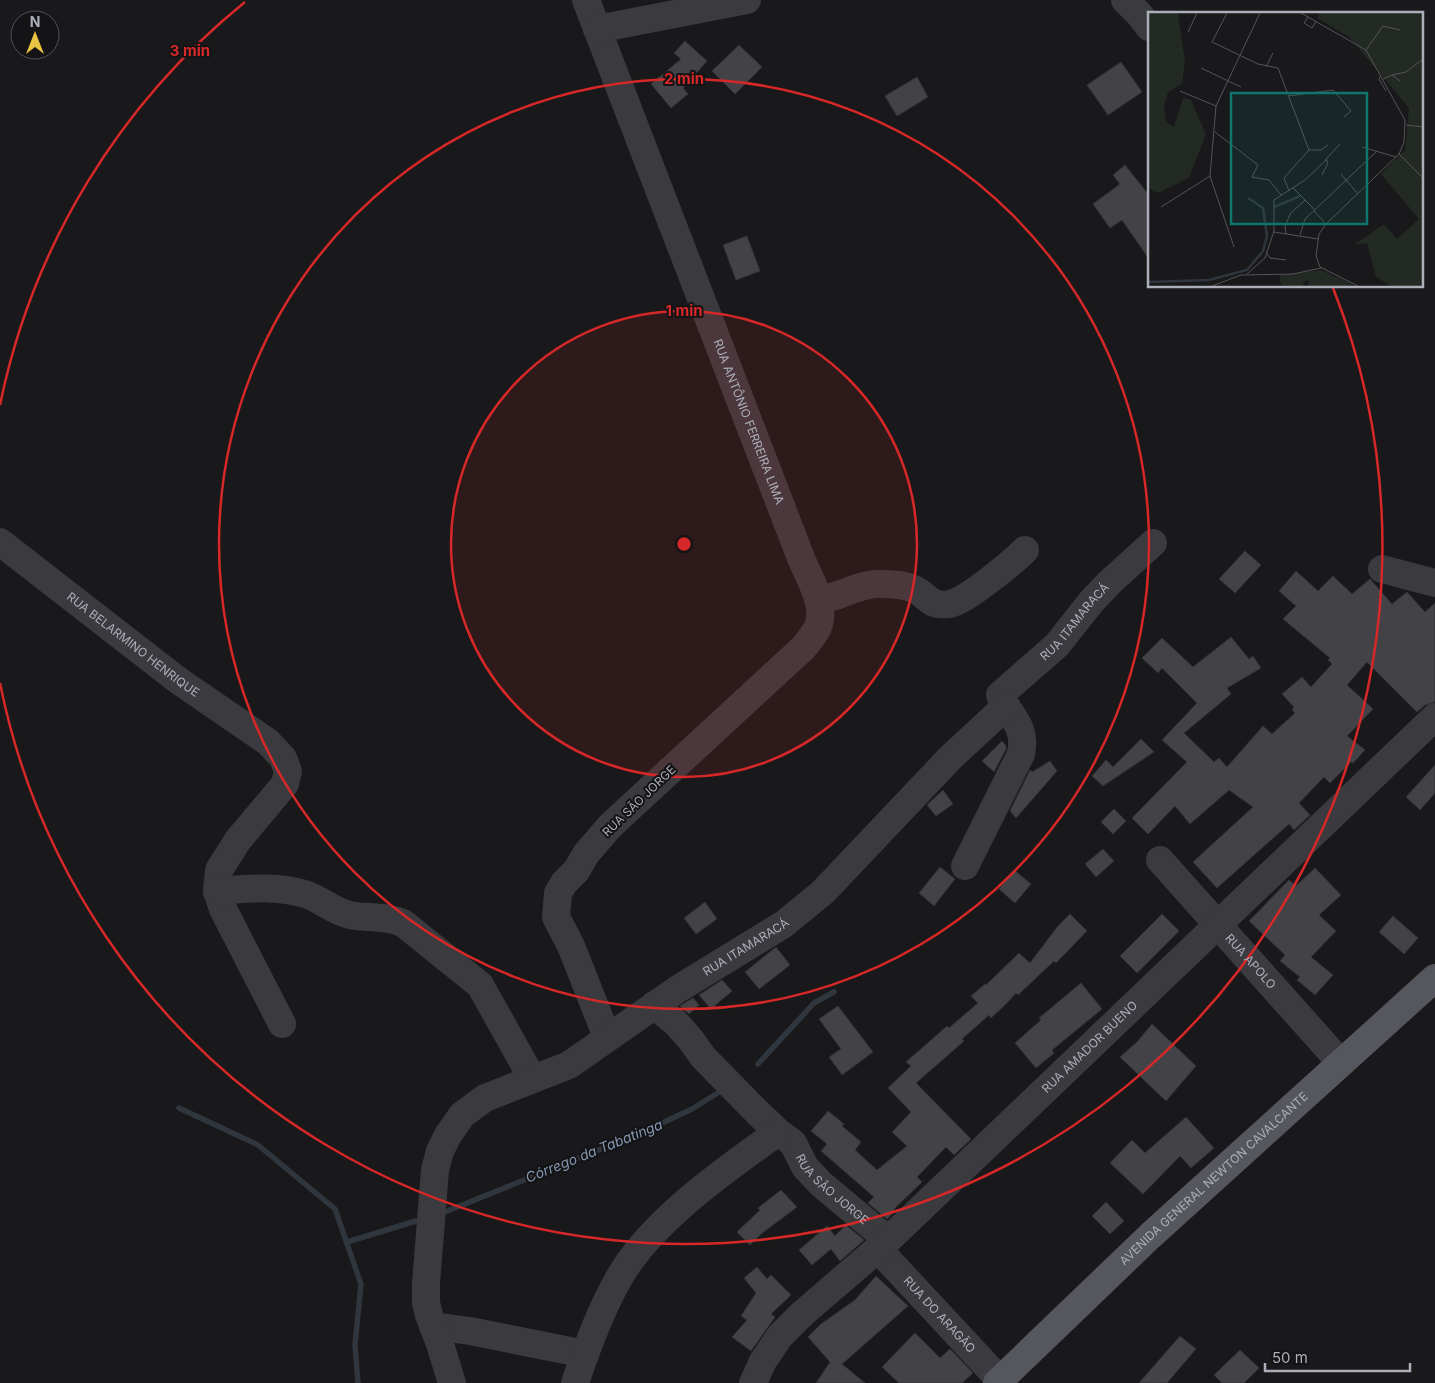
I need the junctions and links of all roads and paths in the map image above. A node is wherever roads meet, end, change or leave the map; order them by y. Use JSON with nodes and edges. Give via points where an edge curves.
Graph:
{"nodes":[{"id":1,"x":586,"y":0,"type":"edge"},
{"id":2,"x":747,"y":0,"type":"edge"},
{"id":3,"x":1125,"y":0,"type":"edge"},
{"id":4,"x":1148,"y":26,"type":"edge"},
{"id":5,"x":596,"y":29,"type":"junction"},
{"id":6,"x":0,"y":542,"type":"edge"},
{"id":7,"x":1153,"y":543,"type":"dead end"},
{"id":8,"x":1025,"y":550,"type":"dead end"},
{"id":9,"x":1382,"y":569,"type":"dead end"},
{"id":10,"x":1435,"y":583,"type":"edge"},
{"id":11,"x":818,"y":599,"type":"junction"},
{"id":12,"x":1003,"y":703,"type":"junction"},
{"id":13,"x":1435,"y":717,"type":"edge"},
{"id":14,"x":1160,"y":860,"type":"dead end"},
{"id":15,"x":965,"y":866,"type":"dead end"},
{"id":16,"x":217,"y":891,"type":"junction"},
{"id":17,"x":1218,"y":924,"type":"junction"},
{"id":18,"x":1435,"y":978,"type":"edge"},
{"id":19,"x":654,"y":1005,"type":"junction"},
{"id":20,"x":282,"y":1024,"type":"dead end"},
{"id":21,"x":607,"y":1038,"type":"junction"},
{"id":22,"x":1342,"y":1064,"type":"junction"},
{"id":23,"x":532,"y":1078,"type":"junction"},
{"id":24,"x":778,"y":1132,"type":"junction"},
{"id":25,"x":883,"y":1245,"type":"junction"},
{"id":26,"x":433,"y":1326,"type":"junction"},
{"id":27,"x":585,"y":1354,"type":"junction"},
{"id":28,"x":998,"y":1382,"type":"edge"},
{"id":29,"x":452,"y":1383,"type":"edge"},
{"id":30,"x":575,"y":1383,"type":"edge"},
{"id":31,"x":753,"y":1383,"type":"edge"}],
"edges":[{"from":1,"to":5,"type":"street","name":"RUA ANTÔNIO FERREIRA LIMA"},
{"from":2,"to":5,"type":"street"},
{"from":3,"to":4,"type":"street"},
{"from":5,"to":11,"type":"street","name":"RUA ANTÔNIO FERREIRA LIMA"},
{"from":6,"to":16,"type":"street","name":"RUA BELARMINO HENRIQUE","via":[[179,681],[268,742],[284,758],[288,771],[285,784],[222,864],[217,877]]},
{"from":7,"to":12,"type":"street","name":"RUA ITAMARACÁ","via":[[1108,583],[1057,645],[1002,692]]},
{"from":8,"to":11,"type":"street","via":[[969,594],[950,604],[932,602],[908,587],[879,584],[858,586],[831,598]]},
{"from":9,"to":10,"type":"street"},
{"from":11,"to":21,"type":"street","name":"RUA SÃO JORGE","via":[[820,615],[817,628],[803,648],[610,826],[558,893],[556,917],[571,946]]},
{"from":12,"to":15,"type":"street","via":[[1021,731],[1024,742]]},
{"from":12,"to":19,"type":"street","name":"RUA ITAMARACÁ","via":[[823,892],[784,924]]},
{"from":13,"to":17,"type":"street","name":"RUA AMADOR BUENO"},
{"from":14,"to":17,"type":"street","name":"RUA APOLO"},
{"from":16,"to":20,"type":"street","via":[[223,909]]},
{"from":16,"to":23,"type":"street","via":[[267,889],[304,894],[349,915],[392,918],[403,923],[480,985]]},
{"from":17,"to":22,"type":"street","name":"RUA APOLO"},
{"from":17,"to":25,"type":"street","name":"RUA AMADOR BUENO"},
{"from":18,"to":22,"type":"main road","name":"AVENIDA GENERAL NEWTON CAVALCANTE"},
{"from":19,"to":21,"type":"street","name":"RUA ITAMARACÁ"},
{"from":19,"to":24,"type":"street","name":"RUA SÃO JORGE","via":[[676,1023],[703,1057]]},
{"from":21,"to":23,"type":"street","name":"RUA ITAMARACÁ","via":[[569,1065]]},
{"from":22,"to":28,"type":"main road","name":"AVENIDA GENERAL NEWTON CAVALCANTE","via":[[1150,1236]]},
{"from":23,"to":26,"type":"street","name":"RUA ITAMARACÁ","via":[[485,1098],[462,1115],[440,1151],[435,1170],[426,1283],[426,1303]]},
{"from":24,"to":25,"type":"street","name":"RUA SÃO JORGE","via":[[793,1143],[805,1167]]},
{"from":24,"to":27,"type":"street","via":[[714,1178],[659,1227],[635,1254],[619,1277]]},
{"from":25,"to":28,"type":"street","name":"RUA DO ARAGÃO"},
{"from":25,"to":31,"type":"street","name":"RUA AMADOR BUENO","via":[[780,1336]]},
{"from":26,"to":27,"type":"street"},
{"from":26,"to":29,"type":"street","name":"RUA ITAMARACÁ"},
{"from":27,"to":30,"type":"street"}]}
